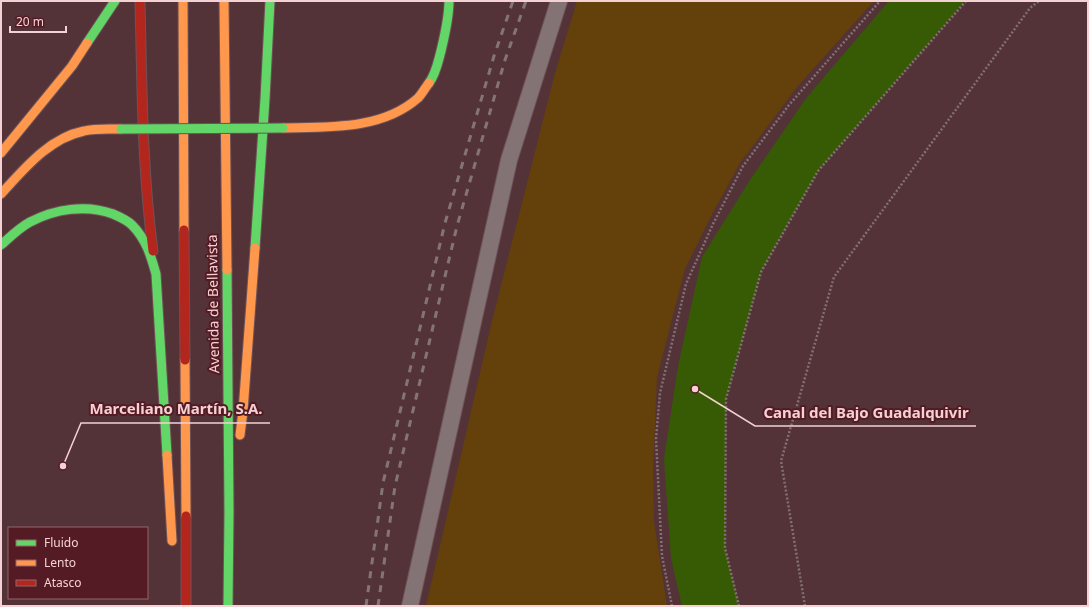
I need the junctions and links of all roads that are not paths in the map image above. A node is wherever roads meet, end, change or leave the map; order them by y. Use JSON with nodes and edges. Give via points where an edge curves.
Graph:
{"nodes":[{"id":1,"x":115,"y":1,"type":"edge"},
{"id":2,"x":140,"y":1,"type":"edge"},
{"id":3,"x":183,"y":1,"type":"edge"},
{"id":4,"x":224,"y":1,"type":"edge"},
{"id":5,"x":270,"y":1,"type":"edge"},
{"id":6,"x":449,"y":1,"type":"edge"},
{"id":7,"x":559,"y":1,"type":"edge"},
{"id":8,"x":440,"y":7,"type":"dead end"},
{"id":9,"x":279,"y":8,"type":"dead end"},
{"id":10,"x":440,"y":50,"type":"junction"},
{"id":11,"x":265,"y":99,"type":"junction"},
{"id":12,"x":1,"y":153,"type":"edge"},
{"id":13,"x":1,"y":194,"type":"edge"},
{"id":14,"x":1,"y":245,"type":"edge"},
{"id":15,"x":156,"y":274,"type":"junction"},
{"id":16,"x":229,"y":512,"type":"junction"},
{"id":17,"x":172,"y":551,"type":"dead end"},
{"id":18,"x":186,"y":606,"type":"edge"},
{"id":19,"x":228,"y":606,"type":"edge"},
{"id":20,"x":410,"y":606,"type":"edge"}],
"edges":[{"from":1,"to":12,"type":"main road","via":[[72,66]]},
{"from":2,"to":15,"type":"main road","via":[[142,109],[148,212]]},
{"from":3,"to":18,"type":"main road","name":"Avenida de Bellavista"},
{"from":4,"to":16,"type":"main road","name":"Avenida de Bellavista"},
{"from":5,"to":11,"type":"main road"},
{"from":6,"to":10,"type":"main road","via":[[447,25]]},
{"from":7,"to":20,"type":"street","via":[[509,160]]},
{"from":8,"to":10,"type":"main road"},
{"from":9,"to":11,"type":"main road"},
{"from":10,"to":13,"type":"main road","bridge":true,"via":[[432,80],[422,95],[403,109],[386,117],[362,124],[335,127],[94,129],[66,137],[51,146]]},
{"from":11,"to":16,"type":"main road","via":[[243,411]]},
{"from":14,"to":15,"type":"main road","via":[[29,222],[55,212],[76,209],[106,211],[131,223],[139,233],[146,243]]},
{"from":15,"to":17,"type":"main road"},
{"from":16,"to":19,"type":"main road","name":"Avenida de Bellavista"}]}
